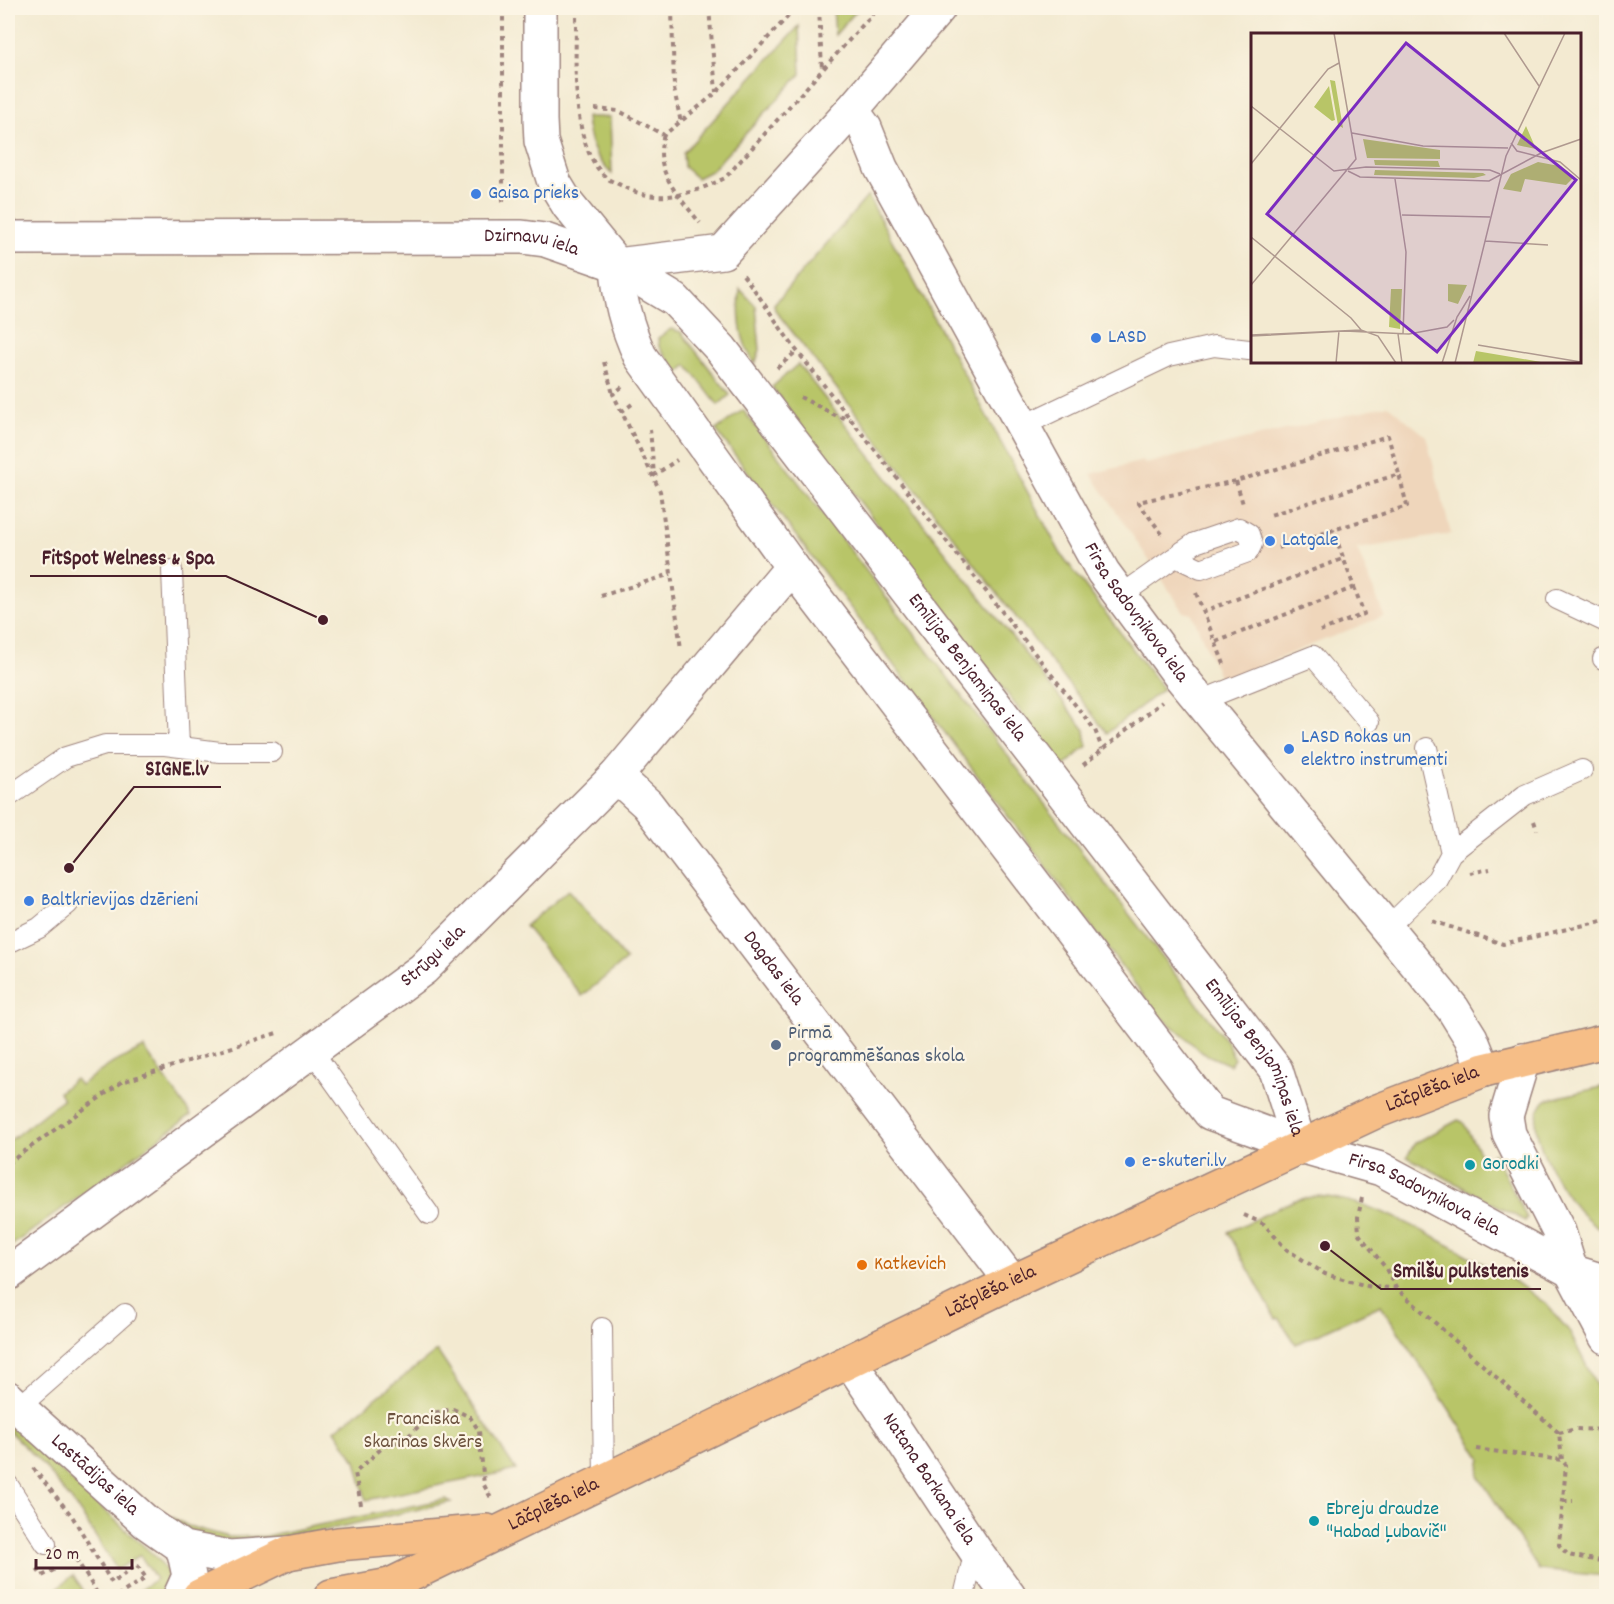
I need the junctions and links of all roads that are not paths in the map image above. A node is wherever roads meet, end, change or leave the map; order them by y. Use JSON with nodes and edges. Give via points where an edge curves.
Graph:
{"nodes":[{"id":1,"x":540,"y":8,"type":"edge"},
{"id":2,"x":939,"y":8,"type":"edge"},
{"id":3,"x":852,"y":110,"type":"junction"},
{"id":4,"x":8,"y":238,"type":"edge"},
{"id":5,"x":617,"y":265,"type":"junction"},
{"id":6,"x":1249,"y":350,"type":"dead end"},
{"id":7,"x":1022,"y":426,"type":"junction"},
{"id":8,"x":1180,"y":553,"type":"junction"},
{"id":9,"x":792,"y":567,"type":"junction"},
{"id":10,"x":172,"y":570,"type":"dead end"},
{"id":11,"x":1120,"y":596,"type":"junction"},
{"id":12,"x":1557,"y":599,"type":"dead end"},
{"id":13,"x":1606,"y":622,"type":"edge"},
{"id":14,"x":1193,"y":692,"type":"junction"},
{"id":15,"x":1369,"y":722,"type":"dead end"},
{"id":16,"x":179,"y":747,"type":"junction"},
{"id":17,"x":1427,"y":748,"type":"dead end"},
{"id":18,"x":272,"y":752,"type":"dead end"},
{"id":19,"x":1582,"y":770,"type":"dead end"},
{"id":20,"x":616,"y":776,"type":"junction"},
{"id":21,"x":8,"y":797,"type":"edge"},
{"id":22,"x":1451,"y":853,"type":"junction"},
{"id":23,"x":68,"y":904,"type":"dead end"},
{"id":24,"x":1396,"y":920,"type":"junction"},
{"id":25,"x":8,"y":943,"type":"edge"},
{"id":26,"x":1606,"y":1041,"type":"edge"},
{"id":27,"x":313,"y":1052,"type":"junction"},
{"id":28,"x":1523,"y":1060,"type":"junction"},
{"id":29,"x":1484,"y":1070,"type":"junction"},
{"id":30,"x":1300,"y":1146,"type":"junction"},
{"id":31,"x":429,"y":1214,"type":"dead end"},
{"id":32,"x":1571,"y":1271,"type":"junction"},
{"id":33,"x":8,"y":1274,"type":"edge"},
{"id":34,"x":1012,"y":1282,"type":"junction"},
{"id":35,"x":1606,"y":1282,"type":"edge"},
{"id":36,"x":124,"y":1314,"type":"dead end"},
{"id":37,"x":602,"y":1328,"type":"dead end"},
{"id":38,"x":1606,"y":1337,"type":"edge"},
{"id":39,"x":850,"y":1362,"type":"junction"},
{"id":40,"x":13,"y":1403,"type":"edge"},
{"id":41,"x":604,"y":1481,"type":"junction"},
{"id":42,"x":8,"y":1485,"type":"edge"},
{"id":43,"x":506,"y":1529,"type":"junction"},
{"id":44,"x":46,"y":1544,"type":"dead end"},
{"id":45,"x":183,"y":1548,"type":"junction"},
{"id":46,"x":975,"y":1550,"type":"junction"},
{"id":47,"x":288,"y":1553,"type":"junction"},
{"id":48,"x":382,"y":1591,"type":"edge"},
{"id":49,"x":180,"y":1596,"type":"edge"},
{"id":50,"x":199,"y":1596,"type":"edge"},
{"id":51,"x":331,"y":1596,"type":"edge"},
{"id":52,"x":964,"y":1596,"type":"edge"},
{"id":53,"x":1010,"y":1596,"type":"edge"}],
"edges":[{"from":1,"to":5,"type":"street","name":"Emīlijas Benjamiņas iela","via":[[541,141],[554,182],[568,205]]},
{"from":2,"to":3,"type":"street","name":"Dzirnavu iela"},
{"from":3,"to":5,"type":"street","name":"Dzirnavu iela","via":[[723,252]]},
{"from":3,"to":7,"type":"street","name":"Firsa Sadovņikova iela"},
{"from":4,"to":5,"type":"street","name":"Dzirnavu iela","via":[[522,237],[545,240]]},
{"from":5,"to":9,"type":"street","name":"Emīlijas Benjamiņas iela","via":[[627,328],[640,356]]},
{"from":5,"to":30,"type":"street","name":"Emīlijas Benjamiņas iela","via":[[675,300],[721,349],[1276,1070]]},
{"from":6,"to":7,"type":"lane","via":[[1214,346],[1169,356]]},
{"from":7,"to":11,"type":"street","name":"Firsa Sadovņikova iela"},
{"from":8,"to":8,"type":"lane","via":[[1195,543],[1239,528],[1249,534],[1252,544],[1248,552],[1201,569],[1182,560]]},
{"from":8,"to":11,"type":"lane"},
{"from":9,"to":20,"type":"street","name":"Strūgu iela"},
{"from":9,"to":30,"type":"street","name":"Emīlijas Benjamiņas iela","via":[[1210,1113]]},
{"from":10,"to":16,"type":"lane"},
{"from":11,"to":14,"type":"street","name":"Firsa Sadovņikova iela"},
{"from":12,"to":13,"type":"lane"},
{"from":14,"to":15,"type":"lane","via":[[1313,656]]},
{"from":14,"to":24,"type":"street","name":"Firsa Sadovņikova iela"},
{"from":16,"to":18,"type":"lane"},
{"from":16,"to":21,"type":"lane","via":[[105,745],[66,757]]},
{"from":17,"to":22,"type":"lane"},
{"from":19,"to":22,"type":"lane","via":[[1524,795]]},
{"from":20,"to":27,"type":"street","name":"Strūgu iela","via":[[423,969]]},
{"from":20,"to":34,"type":"street","name":"Dagdas iela","via":[[647,804]]},
{"from":22,"to":24,"type":"lane","via":[[1437,879]]},
{"from":23,"to":25,"type":"lane","via":[[39,928]]},
{"from":24,"to":29,"type":"street","name":"Firsa Sadovņikova iela","via":[[1471,1038]]},
{"from":26,"to":28,"type":"highway","name":"Lāčplēša iela"},
{"from":27,"to":31,"type":"lane"},
{"from":27,"to":33,"type":"street","name":"Strūgu iela"},
{"from":28,"to":29,"type":"highway","name":"Lāčplēša iela"},
{"from":28,"to":32,"type":"street","via":[[1506,1116],[1509,1134],[1559,1232]]},
{"from":29,"to":30,"type":"highway","name":"Lāčplēša iela"},
{"from":30,"to":32,"type":"street","name":"Firsa Sadovņikova iela","via":[[1381,1169]]},
{"from":30,"to":34,"type":"highway","name":"Lāčplēša iela"},
{"from":32,"to":35,"type":"street","name":"Firsa Sadovņikova iela"},
{"from":32,"to":38,"type":"street"},
{"from":34,"to":39,"type":"highway","name":"Lāčplēša iela"},
{"from":36,"to":40,"type":"lane"},
{"from":37,"to":41,"type":"lane"},
{"from":39,"to":41,"type":"highway","name":"Lāčplēša iela"},
{"from":39,"to":46,"type":"street","name":"Natana Barkana iela"},
{"from":40,"to":45,"type":"street","name":"Lastādijas iela","via":[[146,1522]]},
{"from":41,"to":43,"type":"highway","name":"Lāčplēša iela"},
{"from":42,"to":44,"type":"lane"},
{"from":43,"to":47,"type":"highway","via":[[338,1544]]},
{"from":43,"to":48,"type":"highway","name":"Lāčplēša iela"},
{"from":45,"to":47,"type":"street","name":"Lastādijas iela","via":[[229,1557]]},
{"from":45,"to":49,"type":"street","via":[[189,1576]]},
{"from":46,"to":52,"type":"lane"},
{"from":46,"to":53,"type":"street","name":"Natana Barkana iela"},
{"from":47,"to":50,"type":"highway"},
{"from":48,"to":51,"type":"highway","name":"Lāčplēša iela"}]}
